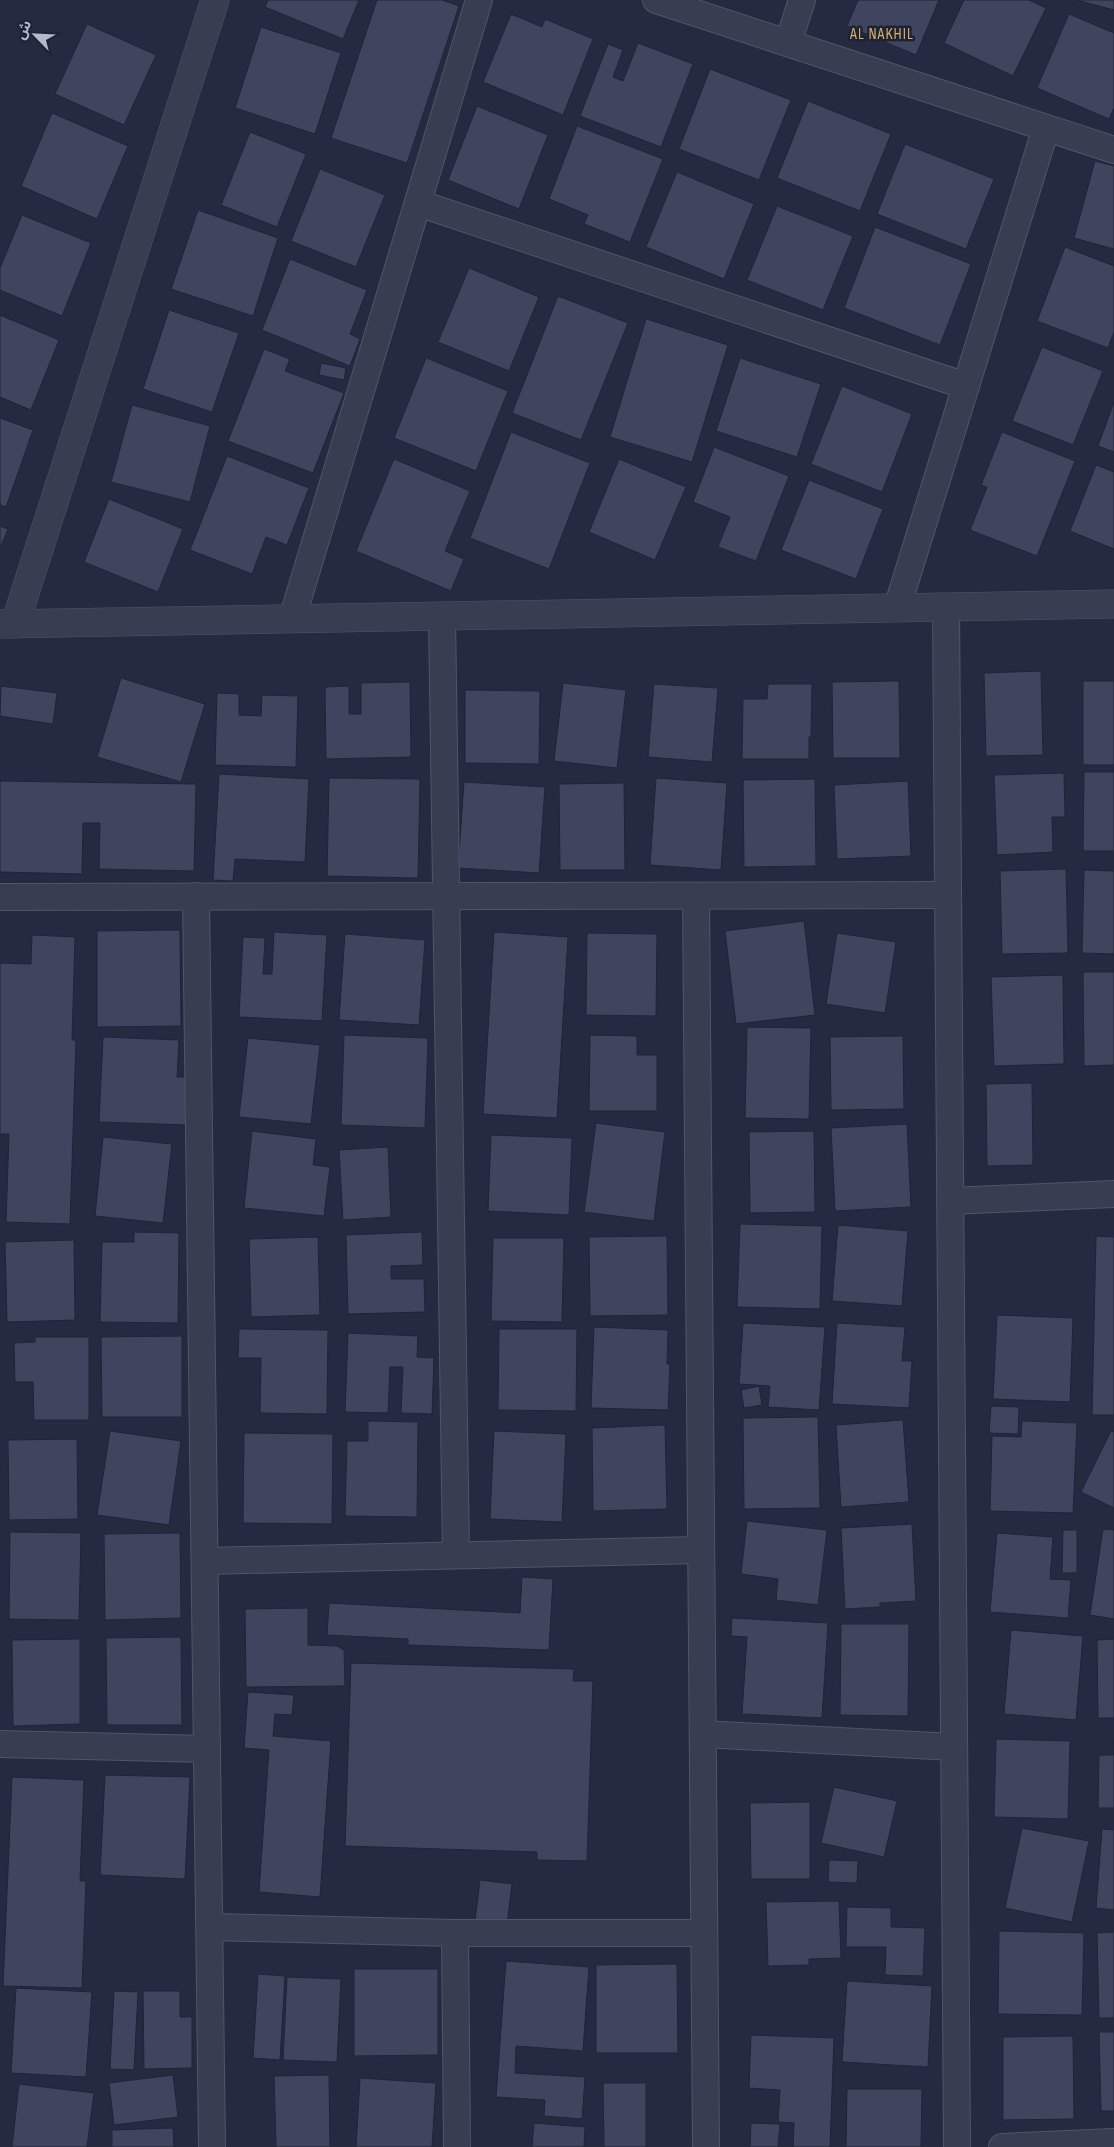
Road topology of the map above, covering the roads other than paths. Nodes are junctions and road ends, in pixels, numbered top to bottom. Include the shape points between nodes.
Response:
1 (215, 0) edge
2 (480, 0) edge
3 (656, 0) edge
4 (802, 0) edge
5 (788, 43) junction
6 (1046, 128) junction
7 (1114, 150) edge
8 (418, 203) junction
9 (966, 386) junction
10 (1114, 604) edge
11 (946, 607) junction
12 (898, 608) junction
13 (442, 616) junction
14 (292, 619) junction
15 (8, 624) edge
16 (948, 895) junction
17 (0, 896) edge
18 (196, 896) junction
19 (447, 896) junction
20 (696, 896) junction
21 (1114, 1194) edge
22 (950, 1201) junction
23 (701, 1550) junction
24 (456, 1555) junction
25 (204, 1561) junction
26 (703, 1734) junction
27 (0, 1744) edge
28 (954, 1747) junction
29 (207, 1748) junction
30 (210, 1927) junction
31 (455, 1933) junction
32 (704, 1933) junction
33 (1114, 2142) edge
34 (212, 2147) edge
35 (457, 2147) edge
36 (706, 2147) edge
37 (957, 2147) edge
38 (1002, 2147) edge

1 - 15 street
2 - 8 street
3 - 5 street
4 - 5 street
5 - 6 street
6 - 7 street
6 - 9 street
8 - 9 street
8 - 14 street
9 - 12 street
10 - 11 street
11 - 12 street
11 - 16 street
12 - 13 street
13 - 14 street
13 - 19 street
14 - 15 street
16 - 20 street
16 - 22 street
17 - 18 street
18 - 19 street
18 - 25 street
19 - 20 street
19 - 24 street
20 - 23 street
21 - 22 street
22 - 28 street
23 - 24 street
23 - 26 street
24 - 25 street
25 - 29 street
26 - 28 street
26 - 32 street
27 - 29 street
28 - 37 street
29 - 30 street
30 - 31 street
30 - 34 street
31 - 32 street
31 - 35 street
32 - 36 street
33 - 38 street

